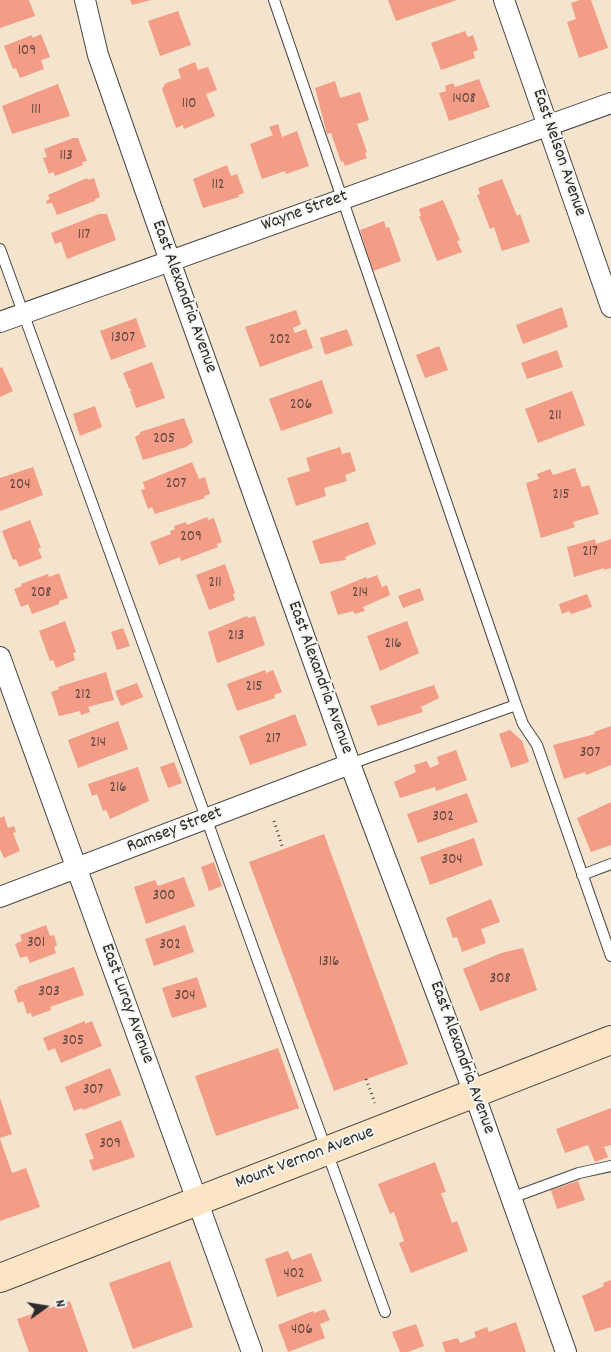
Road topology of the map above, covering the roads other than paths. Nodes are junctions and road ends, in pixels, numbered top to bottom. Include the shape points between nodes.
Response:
1 (85, 0) edge
2 (274, 0) edge
3 (504, 0) edge
4 (611, 103) edge
5 (548, 125) junction
6 (342, 199) junction
7 (0, 249) edge
8 (170, 260) junction
9 (611, 307) edge
10 (23, 314) junction
11 (0, 322) edge
12 (0, 657) edge
13 (516, 705) junction
14 (350, 764) junction
15 (206, 820) junction
16 (611, 864) edge
17 (77, 869) junction
18 (582, 875) junction
19 (0, 897) edge
20 (611, 956) edge
21 (611, 1040) edge
22 (474, 1093) junction
23 (327, 1151) junction
24 (611, 1166) edge
25 (512, 1198) junction
26 (197, 1201) junction
27 (0, 1278) edge
28 (384, 1312) dead end
29 (252, 1352) edge
30 (566, 1352) edge

1 - 8 street, East Alexandria Avenue via 98,55
2 - 6 lane
3 - 5 street, East Nelson Avenue
4 - 5 street, Wayne Street
5 - 6 street, Wayne Street
5 - 9 street, East Nelson Avenue
6 - 8 street, Wayne Street
6 - 13 lane
7 - 10 lane
8 - 10 street, Wayne Street
8 - 14 street, East Alexandria Avenue
10 - 11 street, Wayne Street
10 - 15 lane
12 - 17 street, East Luray Avenue
13 - 14 lane
13 - 18 lane via 523,724 537,745
14 - 15 street, Ramsey Street
14 - 22 street, East Alexandria Avenue
15 - 17 street, Ramsey Street
15 - 23 lane
16 - 18 lane
17 - 19 street, Ramsey Street
17 - 26 street, East Luray Avenue
18 - 20 lane
21 - 22 main road, Mount Vernon Avenue
22 - 23 main road, Mount Vernon Avenue
22 - 25 street, East Alexandria Avenue
23 - 26 main road, Mount Vernon Avenue
23 - 28 lane
24 - 25 lane via 579,1173
25 - 30 street, East Alexandria Avenue
26 - 27 main road, Mount Vernon Avenue
26 - 29 street, East Luray Avenue

